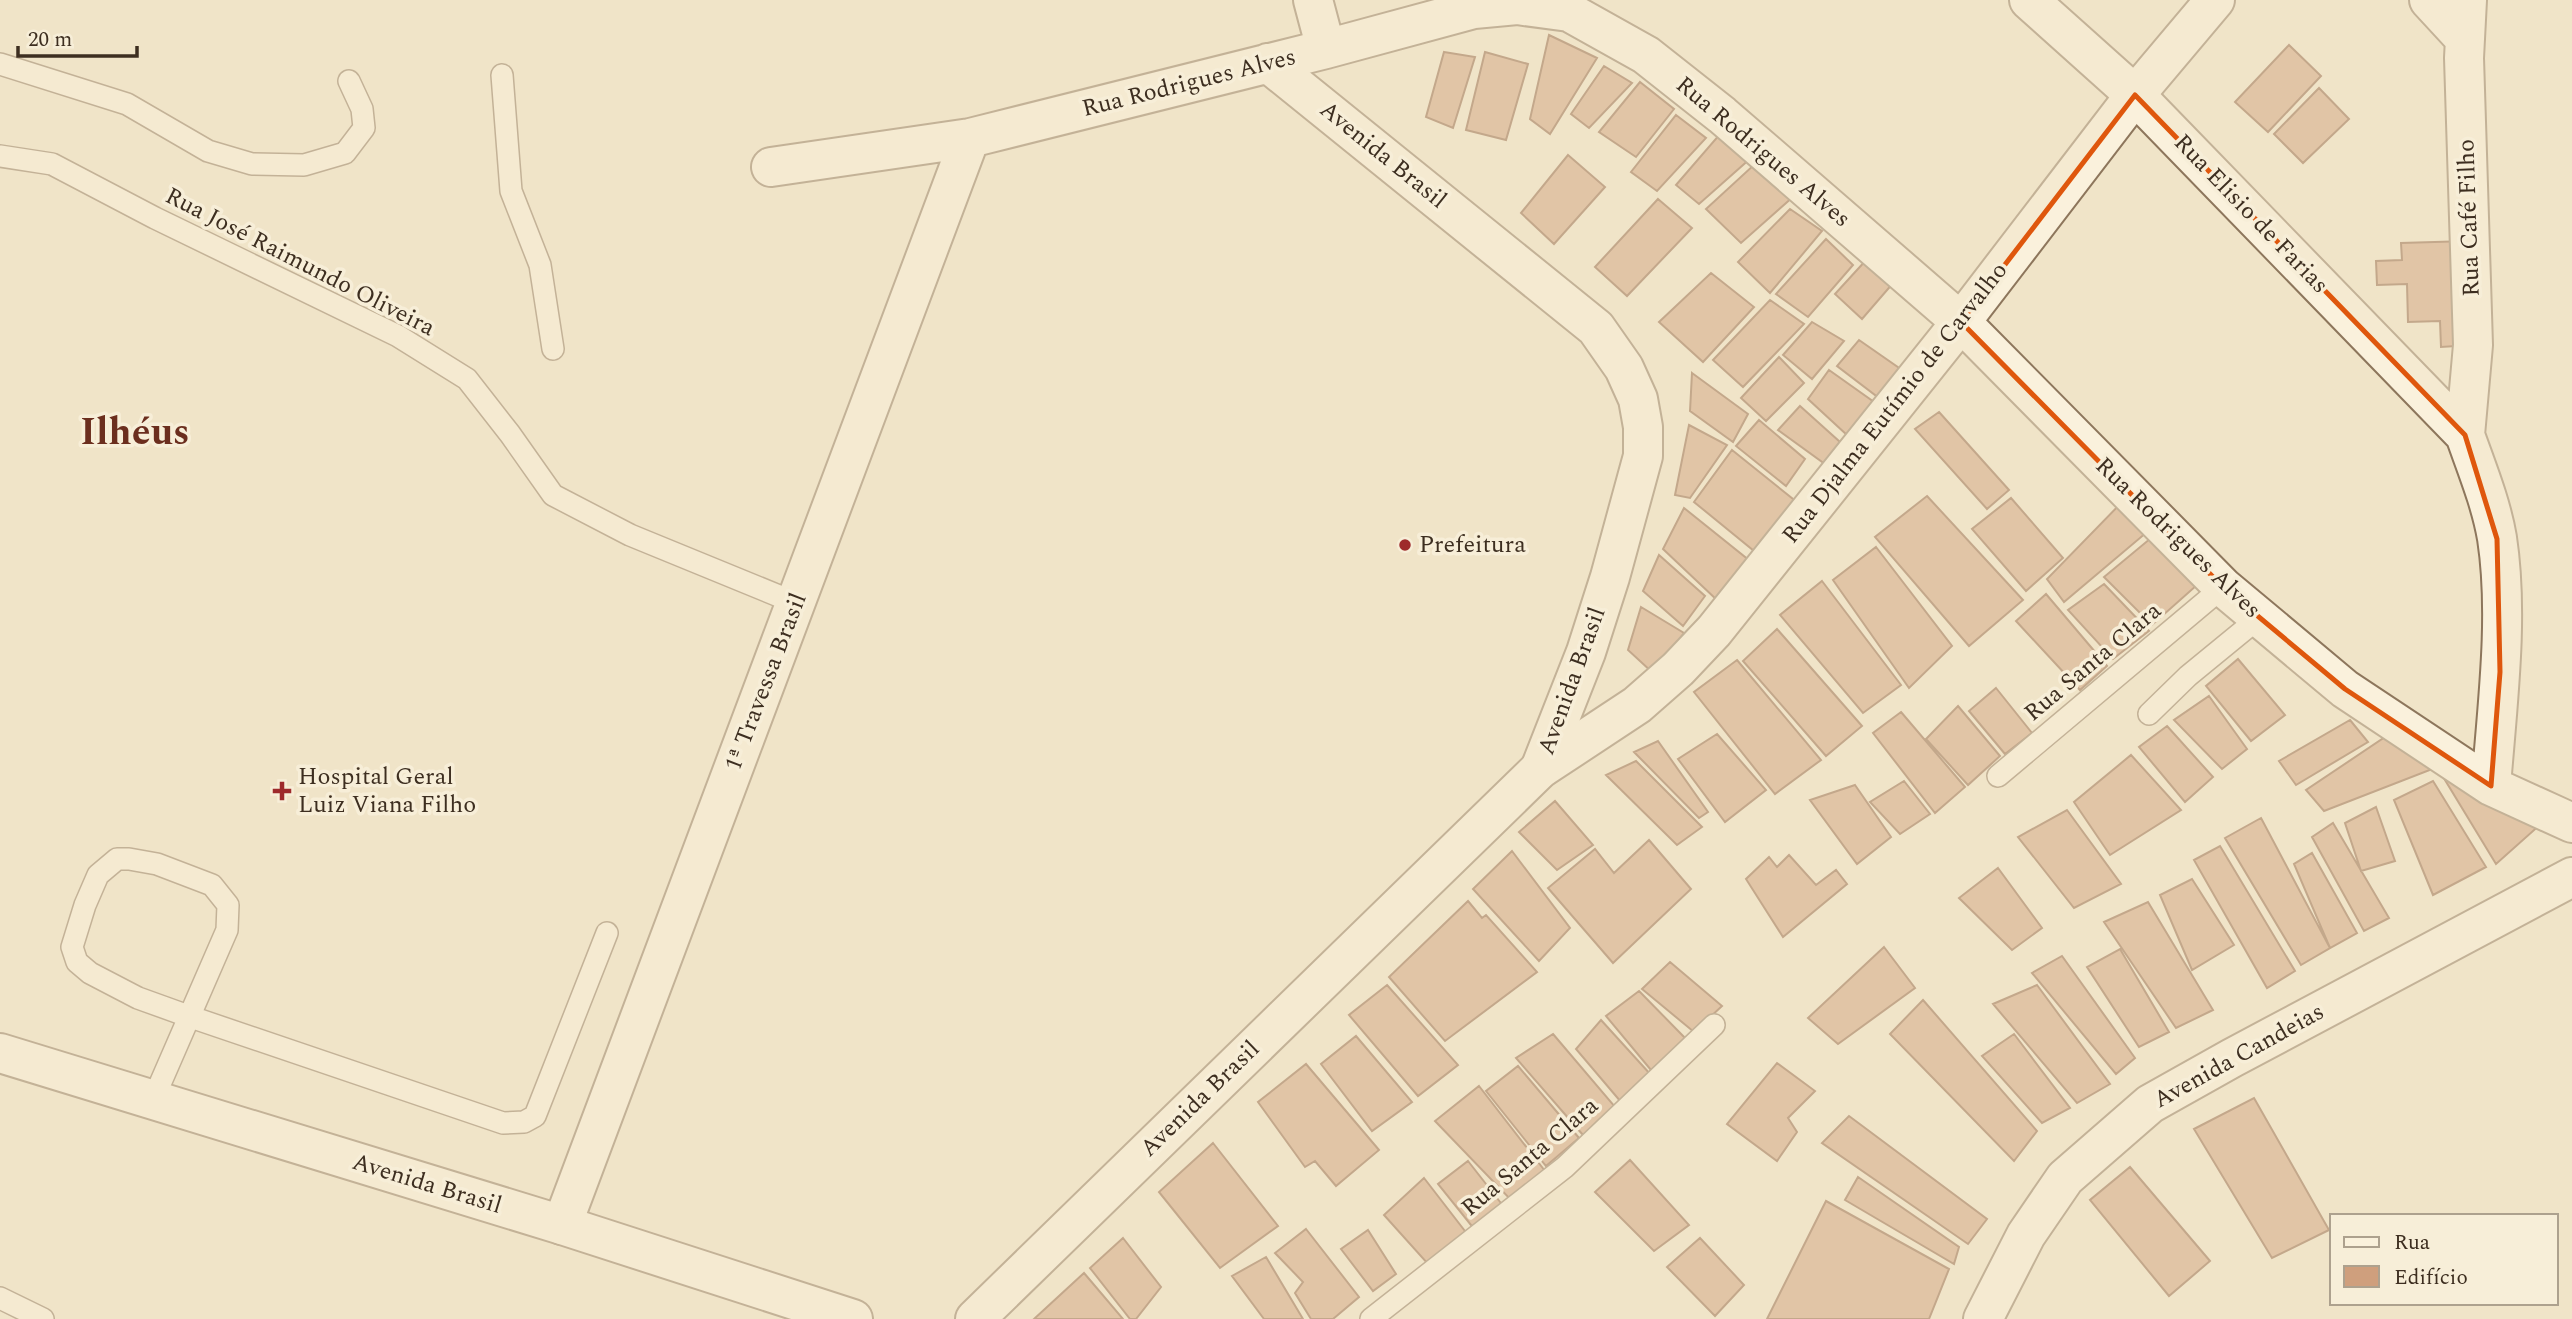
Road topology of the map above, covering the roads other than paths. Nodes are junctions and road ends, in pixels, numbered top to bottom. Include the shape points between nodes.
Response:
1 (1313, 0) edge
2 (2029, 0) edge
3 (2215, 0) edge
4 (2429, 0) edge
5 (2467, 0) edge
6 (2465, 39) junction
7 (1326, 49) junction
8 (1268, 63) junction
9 (0, 64) edge
10 (502, 75) dead end
11 (349, 81) dead end
12 (2135, 95) junction
13 (970, 138) junction
14 (0, 156) edge
15 (771, 167) dead end
16 (1961, 323) junction
17 (553, 349) dead end
18 (2465, 435) junction
19 (2223, 587) junction
20 (796, 603) junction
21 (2260, 617) junction
22 (2149, 715) dead end
23 (1540, 769) junction
24 (1998, 776) dead end
25 (2491, 786) junction
26 (2572, 823) edge
27 (2572, 877) edge
28 (607, 933) dead end
29 (188, 1016) junction
30 (1714, 1025) dead end
31 (0, 1053) edge
32 (153, 1100) junction
33 (562, 1225) junction
34 (0, 1298) edge
35 (43, 1319) edge
36 (853, 1319) edge
37 (975, 1319) edge
38 (1371, 1319) edge
39 (1983, 1319) edge

1 - 7 street
2 - 12 street, Rua Elisio de Farias
3 - 12 street, Rua Djalma Eutímio de Carvalho
4 - 6 street
5 - 6 street, Rua Café Filho
6 - 18 street, Rua Café Filho via 2473,345
7 - 8 street, Rua Rodrigues Alves
7 - 16 street, Rua Rodrigues Alves via 1474,9 1517,5 1569,12 1646,55 1722,115
8 - 13 street, Rua Rodrigues Alves
8 - 23 street, Avenida Brasil via 1596,328 1638,398 1643,456 1586,652
9 - 11 lane via 127,104 208,151 252,164 304,165 345,153 364,128 362,109
10 - 17 lane via 511,191 540,265
12 - 16 street, Rua Djalma Eutímio de Carvalho
12 - 18 street, Rua Elisio de Farias
13 - 15 street, Rua Rodrigues Alves
13 - 20 street, 1ª Travessa Brasil
14 - 20 lane, Rua José Raimundo Oliveira via 52,164 398,336 467,380 553,495 630,535
16 - 19 street, Rua Rodrigues Alves
16 - 23 street, Rua Djalma Eutímio de Carvalho via 1714,631 1637,705
18 - 25 street via 2486,494 2498,551 2500,673
19 - 21 street, Rua Rodrigues Alves
19 - 24 lane, Rua Santa Clara
20 - 33 street, 1ª Travessa Brasil
21 - 22 lane
21 - 25 street, Rua Rodrigues Alves via 2345,689
23 - 37 street, Avenida Brasil
25 - 26 street, Rua Rodrigues Alves
27 - 39 street, Avenida Candeias via 2150,1104 2065,1178 2026,1235
28 - 29 lane via 544,1097 535,1116 524,1122 503,1124
29 - 29 lane via 227,930 228,905 212,885 157,864 117,859 98,875 85,905 72,947 77,962 138,998
29 - 32 lane
30 - 38 lane, Rua Santa Clara via 1565,1167
31 - 32 street, Avenida Brasil
32 - 33 street, Avenida Brasil
33 - 36 street, Avenida Brasil
34 - 35 lane

